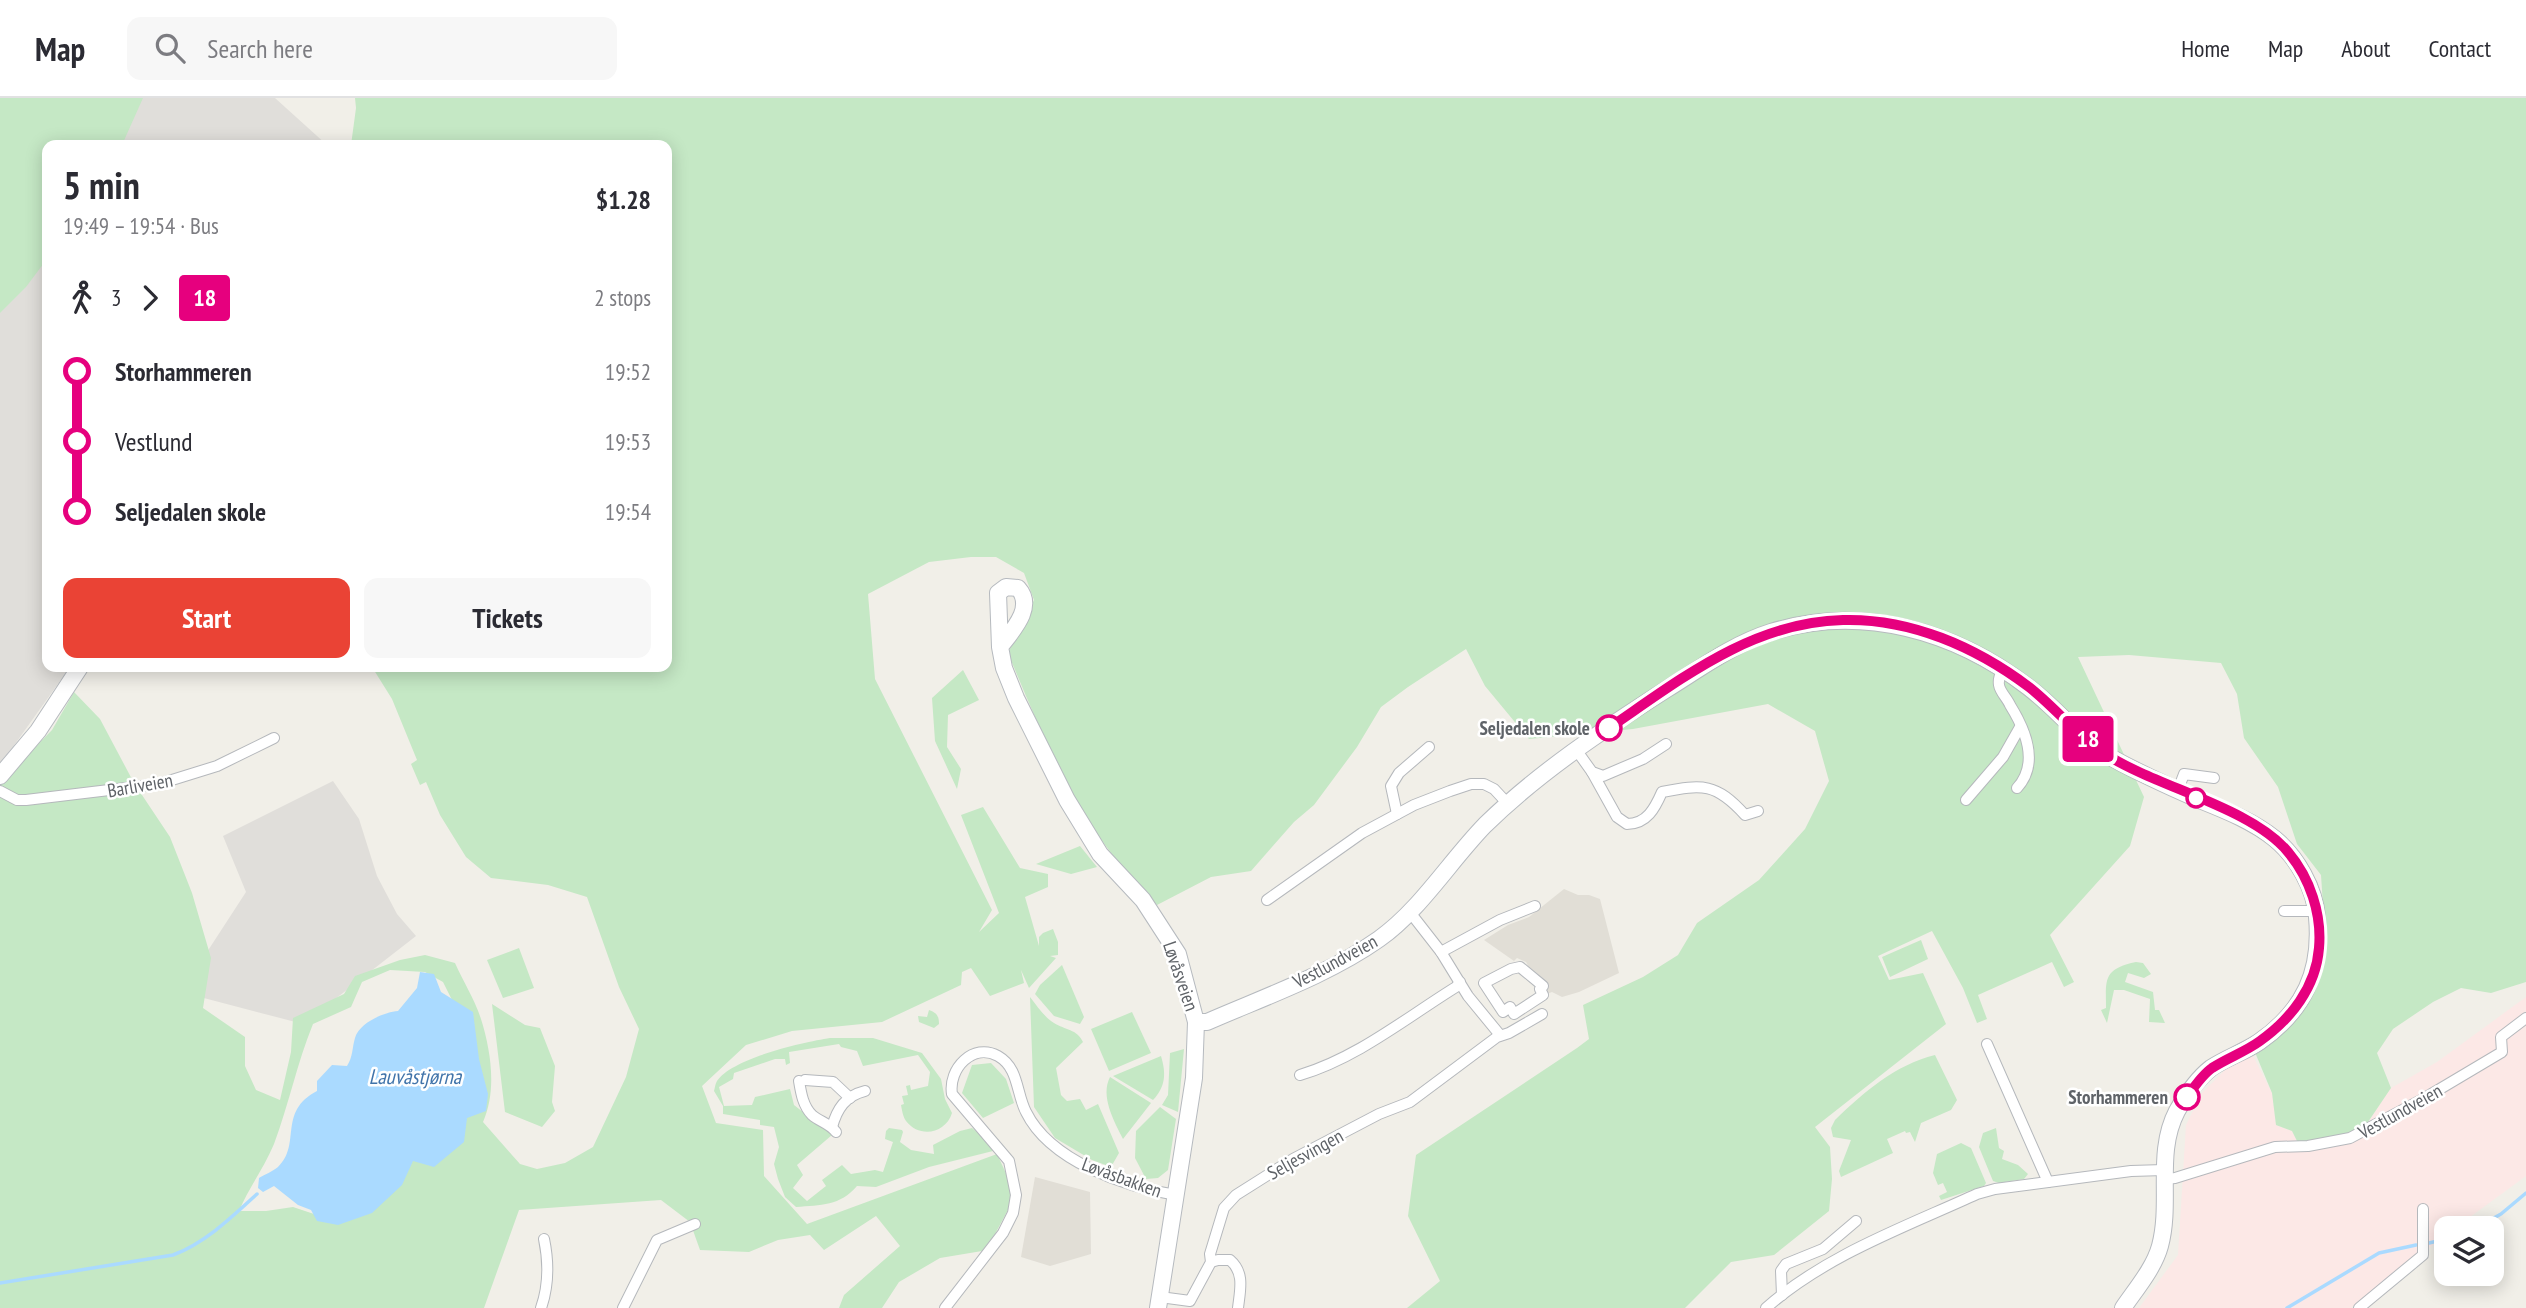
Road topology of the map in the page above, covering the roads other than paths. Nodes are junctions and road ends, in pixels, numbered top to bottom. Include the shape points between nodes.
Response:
1 (1000, 647) dead end
2 (2003, 669) junction
3 (77, 672) edge
4 (2020, 727) junction
5 (274, 738) dead end
6 (1666, 744) dead end
7 (1429, 747) dead end
8 (1577, 751) junction
9 (1592, 772) junction
10 (0, 776) edge
11 (2214, 778) dead end
12 (2017, 788) dead end
13 (2178, 790) junction
14 (0, 791) edge
15 (1966, 800) dead end
16 (1508, 804) junction
17 (1758, 811) dead end
18 (1397, 814) junction
19 (1268, 900) dead end
20 (1535, 906) dead end
21 (1409, 911) junction
22 (2284, 911) dead end
23 (2317, 911) junction
24 (1441, 952) junction
25 (1460, 982) junction
26 (1484, 983) joint
27 (1542, 1014) dead end
28 (2526, 1018) edge
29 (1196, 1022) junction
30 (1500, 1035) junction
31 (1987, 1044) dead end
32 (1300, 1075) dead end
33 (865, 1091) dead end
34 (850, 1098) junction
35 (2164, 1174) junction
36 (2048, 1182) junction
37 (1176, 1195) junction
38 (2423, 1209) dead end
39 (1856, 1221) dead end
40 (695, 1224) dead end
41 (544, 1239) dead end
42 (1211, 1262) junction
43 (1782, 1295) junction
44 (1159, 1302) edge
45 (1190, 1304) edge
46 (541, 1308) edge
47 (623, 1308) edge
48 (945, 1308) edge
49 (1238, 1308) edge
50 (1766, 1308) edge
51 (2123, 1308) edge
52 (2359, 1308) edge

1 - 29 main road, Løvåsveien via 1016,698 1066,800 1100,854 1143,900 1178,954
2 - 4 street via 2000,689
2 - 8 main road, Vestlundveien via 1955,642 1899,625 1842,620 1795,626 1718,656
2 - 13 main road, Vestlundveien via 2106,755
3 - 10 main road
4 - 12 street via 2030,758
4 - 15 street via 2003,757
5 - 14 street, Barliveien via 217,766 159,784 26,800
6 - 9 street via 1615,772 1603,776
7 - 18 street via 1391,786
8 - 9 street
8 - 16 main road, Vestlundveien
9 - 17 street via 1617,817 1627,824 1647,817 1662,792 1689,787 1709,788 1729,798 1745,815
11 - 13 street via 2184,774
13 - 23 main road, Vestlundveien via 2273,837 2302,872
16 - 18 street via 1494,789 1471,784
16 - 21 main road, Vestlundveien
18 - 19 street via 1342,846
20 - 24 street
21 - 24 street
21 - 29 main road, Vestlundveien via 1382,937 1347,958 1207,1022
22 - 23 street
23 - 35 main road, Vestlundveien via 2319,948 2312,980 2297,1007 2259,1042 2211,1069 2195,1086 2177,1112 2166,1140
24 - 25 street
25 - 30 street
25 - 32 street via 1362,1047
26 - 26 street via 1520,967 1543,986 1543,995 1514,1014 1510,1007 1503,1012
27 - 30 street, Seljesvingen
28 - 35 street, Vestlundveien via 2501,1037 2502,1052 2350,1139 2275,1147 2175,1178
29 - 37 main road, Løvåsveien via 1194,1078
30 - 42 street, Seljesvingen via 1410,1102 1293,1159 1236,1195 1224,1208
31 - 36 street
33 - 34 street
34 - 34 street via 833,1082 802,1081 803,1099 811,1114 834,1130 839,1108
35 - 36 street via 2131,1171
35 - 51 main road, Vestlundveien via 2159,1248
36 - 43 street via 1977,1194 1830,1263
37 - 44 main road, Løvåsveien
37 - 48 street, Løvåsbakken via 1098,1172 1065,1156 1034,1127 1005,1062 992,1053 973,1054 959,1066 952,1094 1009,1161 1016,1195 1003,1233
38 - 52 street via 2423,1255
39 - 43 street via 1823,1249 1786,1264
40 - 47 street via 657,1240
41 - 46 street via 548,1281
42 - 45 street, Seljesvingen
42 - 49 street via 1230,1260 1237,1267 1241,1283
43 - 50 street
44 - 45 street, Seljesvingen

